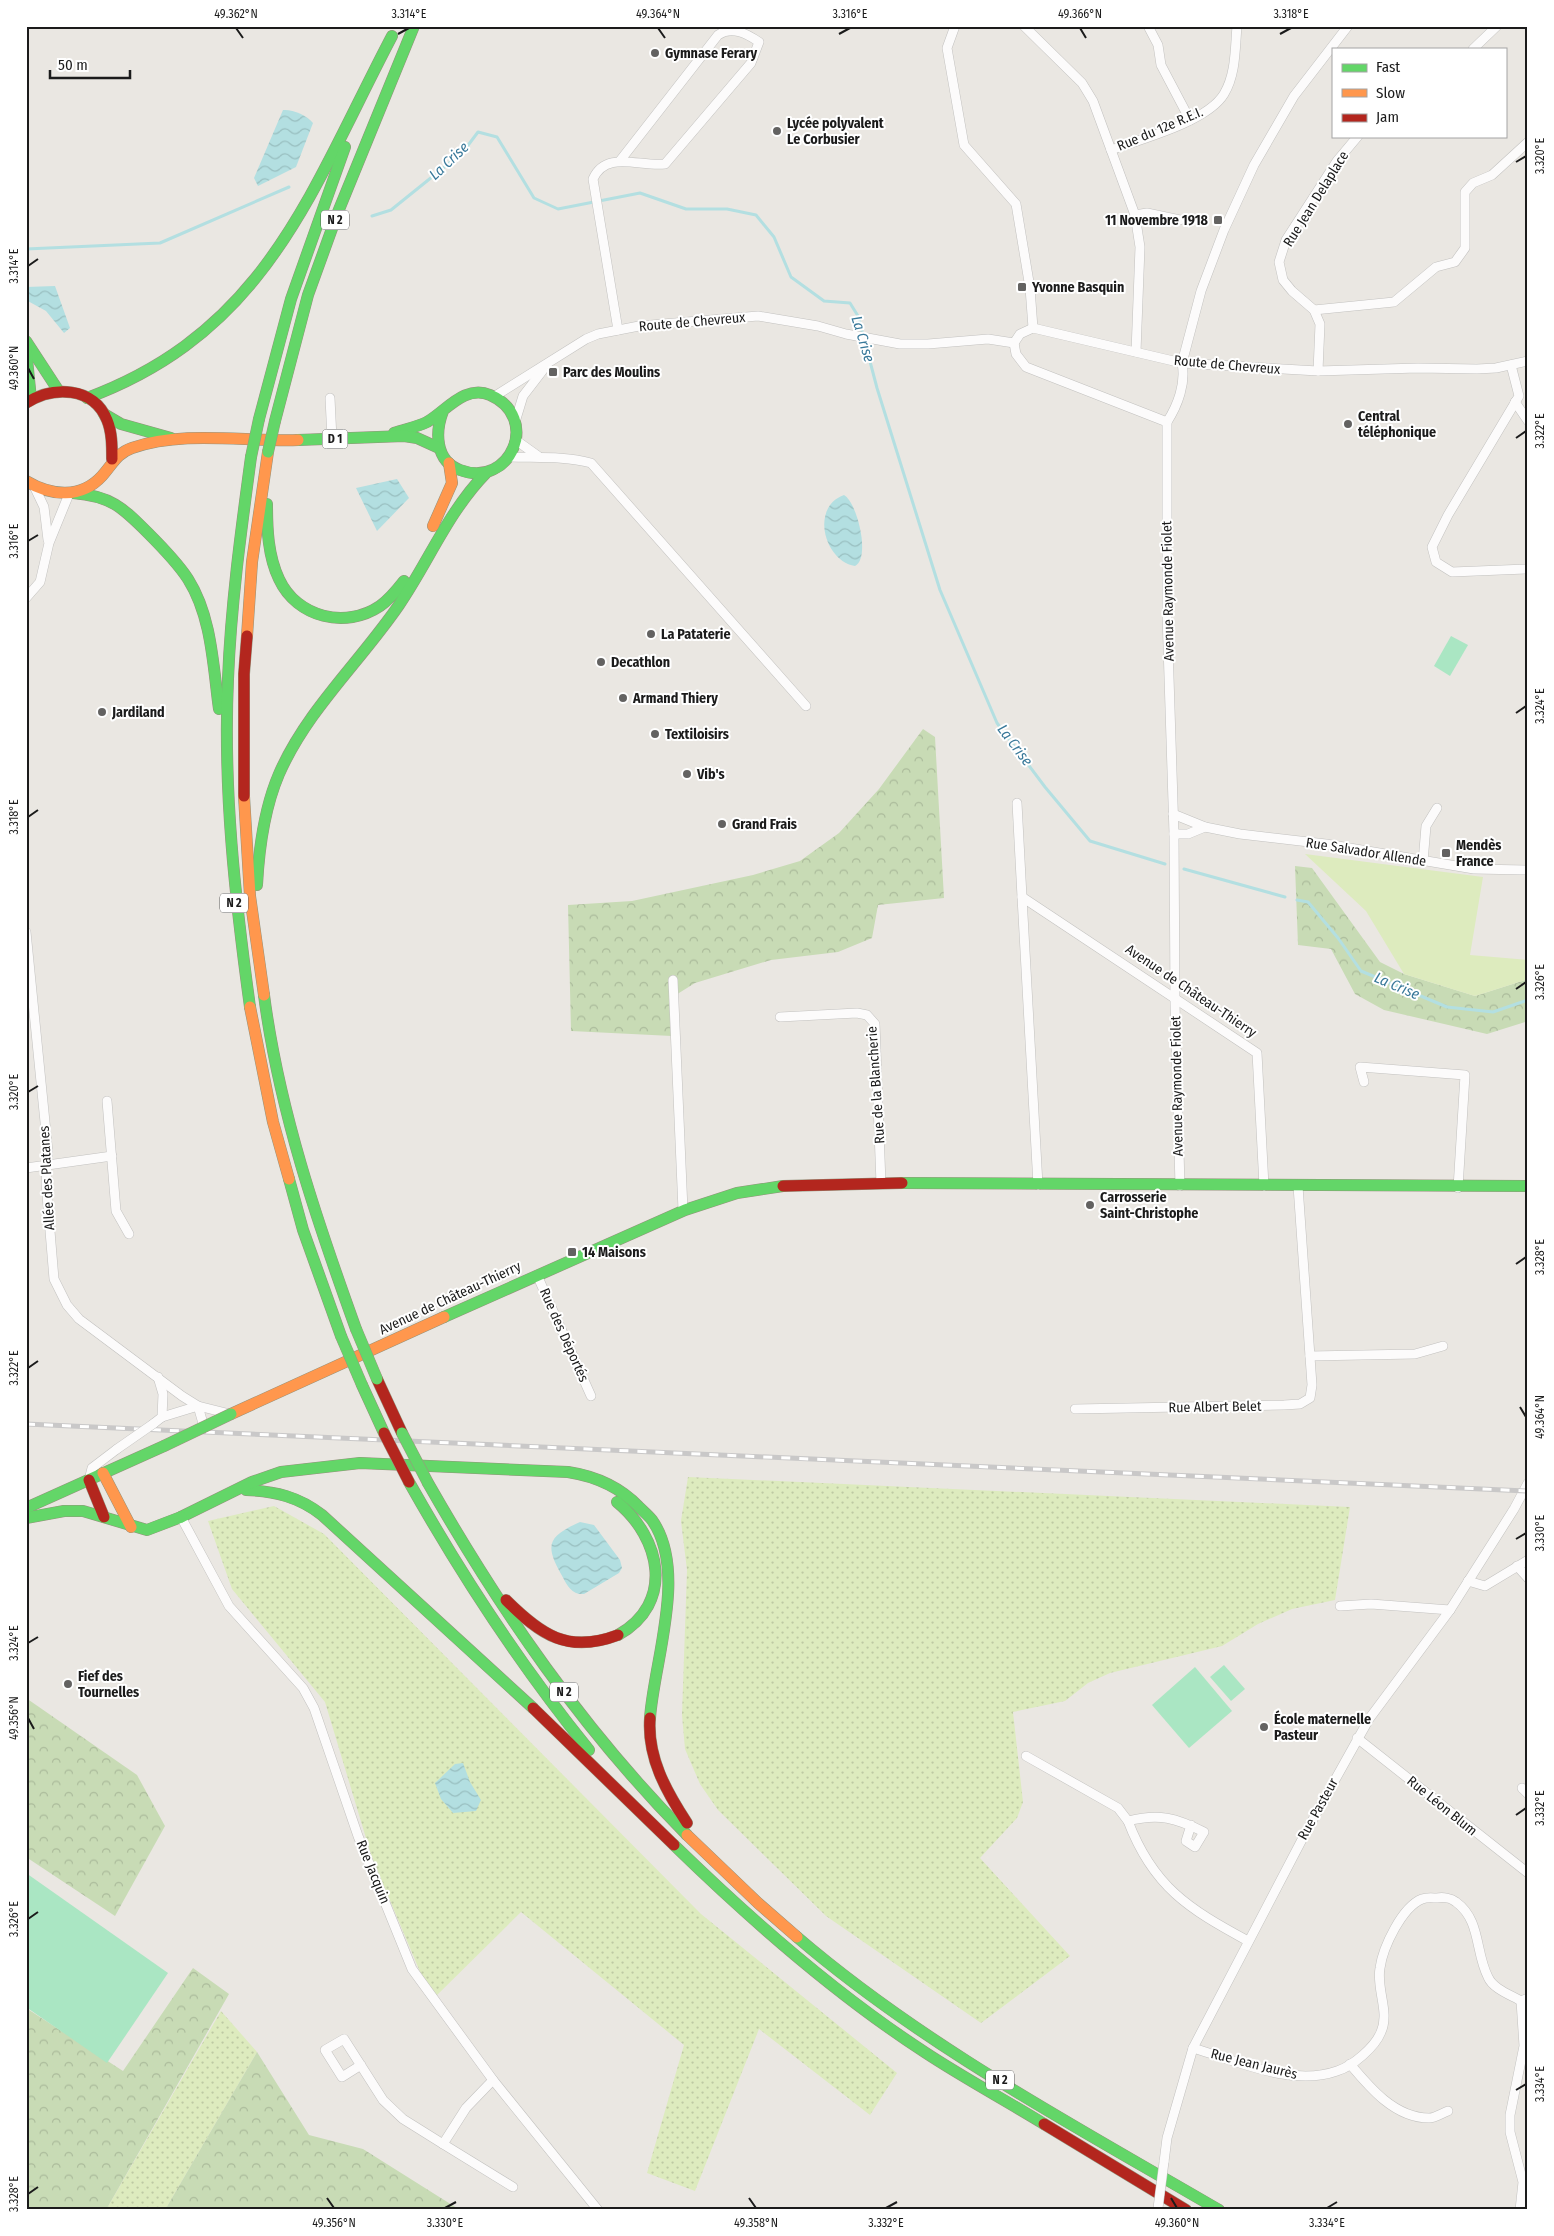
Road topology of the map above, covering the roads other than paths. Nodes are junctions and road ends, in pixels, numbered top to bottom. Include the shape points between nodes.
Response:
1 (414, 26) edge
2 (955, 26) edge
3 (1024, 26) edge
4 (1148, 26) edge
5 (1237, 26) edge
6 (1348, 26) edge
7 (1353, 26) edge
8 (1497, 26) edge
9 (394, 31) edge
10 (1340, 39) junction
11 (1333, 48) edge
12 (1474, 48) edge
13 (1332, 49) edge
14 (1190, 120) junction
15 (1356, 138) edge
16 (1528, 142) edge
17 (1111, 150) junction
18 (619, 162) junction
19 (1135, 215) junction
20 (1180, 220) dead end
21 (1314, 310) junction
22 (1033, 328) junction
23 (618, 330) junction
24 (26, 341) edge
25 (1014, 343) junction
26 (26, 349) edge
27 (1136, 352) junction
28 (1528, 361) edge
29 (1182, 363) junction
30 (1512, 365) junction
31 (546, 366) junction
32 (1318, 371) junction
33 (58, 390) junction
34 (495, 396) junction
35 (87, 398) junction
36 (330, 398) dead end
37 (29, 401) edge
38 (1515, 402) junction
39 (442, 411) junction
40 (104, 414) junction
41 (516, 419) junction
42 (1528, 421) edge
43 (1167, 422) junction
44 (382, 437) junction
45 (332, 439) junction
46 (177, 440) junction
47 (517, 441) junction
48 (439, 448) junction
49 (268, 452) junction
50 (538, 456) junction
51 (510, 457) junction
52 (112, 460) junction
53 (450, 462) junction
54 (486, 473) junction
55 (31, 484) edge
56 (71, 493) junction
57 (48, 543) junction
58 (1528, 569) edge
59 (26, 598) edge
60 (806, 706) dead end
61 (226, 756) junction
62 (1017, 803) dead end
63 (1437, 808) dead end
64 (1173, 814) junction
65 (1205, 827) junction
66 (1174, 834) junction
67 (1423, 862) junction
68 (1528, 870) edge
69 (1022, 897) junction
70 (26, 932) edge
71 (254, 935) junction
72 (673, 980) dead end
73 (1175, 999) junction
74 (780, 1017) dead end
75 (1364, 1082) dead end
76 (107, 1101) dead end
77 (112, 1156) junction
78 (46, 1166) junction
79 (26, 1168) edge
80 (881, 1184) junction
81 (1038, 1185) junction
82 (1180, 1186) junction
83 (1264, 1186) junction
84 (1298, 1186) junction
85 (1528, 1186) edge
86 (1458, 1188) junction
87 (683, 1210) junction
88 (129, 1234) dead end
89 (537, 1275) junction
90 (1443, 1346) dead end
91 (1310, 1356) junction
92 (158, 1377) junction
93 (591, 1396) dead end
94 (198, 1406) junction
95 (1075, 1409) dead end
96 (230, 1414) junction
97 (162, 1417) junction
98 (204, 1427) junction
99 (103, 1473) junction
100 (89, 1480) junction
101 (1528, 1483) edge
102 (246, 1490) junction
103 (226, 1495) junction
104 (26, 1508) edge
105 (181, 1517) junction
106 (26, 1518) edge
107 (104, 1518) junction
108 (131, 1527) junction
109 (1528, 1560) edge
110 (473, 1562) junction
111 (1517, 1566) junction
112 (1528, 1578) edge
113 (1468, 1580) junction
114 (1340, 1606) dead end
115 (1450, 1610) junction
116 (1357, 1738) junction
117 (1026, 1756) dead end
118 (1128, 1821) junction
119 (655, 1825) junction
120 (1191, 1825) dead end
121 (1528, 1873) edge
122 (731, 1877) junction
123 (1248, 1941) junction
124 (1524, 2000) edge
125 (1194, 2048) junction
126 (1350, 2064) junction
127 (361, 2065) dead end
128 (493, 2080) junction
129 (1448, 2111) dead end
130 (444, 2144) junction
131 (513, 2187) dead end
132 (1158, 2209) edge
133 (598, 2210) edge
134 (1186, 2210) edge
135 (1219, 2210) edge
136 (1520, 2210) edge

1 - 49 main road, N 2, bridge via 338,212 308,295
2 - 22 street via 948,48 964,146 1016,204
3 - 17 street via 1082,83 1093,101
4 - 14 street via 1158,45 1161,64
5 - 14 street, Rue du 12e R.E.I. via 1232,76 1223,95
6 - 10 street, Avenue Raymonde Fiolet
7 - 10 street, Avenue Raymonde Fiolet
8 - 12 street
9 - 35 main road via 303,209 252,284 220,318 170,357 123,384
9 - 61 main road, N 2, bridge via 323,204 280,334 259,419 239,532 231,620
10 - 11 street, Avenue Raymonde Fiolet
13 - 29 street, Avenue Raymonde Fiolet via 1294,96 1254,165 1201,291
14 - 17 street, Rue du 12e R.E.I.
15 - 21 street, Rue Jean Delaplace via 1286,240 1279,262 1283,280
16 - 21 street via 1492,175 1473,183 1464,192 1465,248 1455,262 1436,267 1394,302
17 - 19 street
18 - 18 street via 650,166 665,164 671,159 751,64 759,42 736,31 724,31 718,35
18 - 23 street via 603,164 593,179
19 - 20 street via 1147,213
19 - 27 street via 1140,247
21 - 32 street via 1320,324
22 - 25 street via 1020,334
22 - 27 street, Route de Chevreux
23 - 25 street, Route de Chevreux via 758,316 876,340 928,344 988,339
23 - 31 street, Route de Chevreux via 570,347
24 - 33 main road
25 - 43 street via 1016,354 1026,367
26 - 37 main road
27 - 29 street, Route de Chevreux
28 - 30 street, Route de Chevreux
29 - 32 street, Route de Chevreux
29 - 43 street, Avenue Raymonde Fiolet via 1184,373 1180,396
30 - 32 street, Route de Chevreux via 1477,369
30 - 38 street via 1519,396
31 - 34 street, Route de Chevreux
31 - 41 street, Route de Chevreux via 523,396
33 - 35 main road
33 - 37 main road
34 - 39 main road via 484,392 460,396
34 - 41 main road via 504,402
35 - 40 main road
36 - 45 street
38 - 42 street
38 - 58 street via 1432,547 1436,562 1452,572
39 - 44 main road, D 1 via 425,423
39 - 48 main road via 438,423
40 - 46 main road, D 1 via 121,424
40 - 52 main road via 110,428
41 - 47 main road
43 - 64 street, Avenue Raymonde Fiolet
44 - 45 main road, D 1
44 - 48 main road, D 1 via 405,436
45 - 46 main road, D 1
46 - 52 main road, D 1 via 132,448
47 - 50 street
47 - 51 main road
48 - 53 main road
49 - 53 main road via 268,530 272,559 280,582 302,606 320,615 341,619 378,608 402,584 442,510 452,484
49 - 71 main road, N 2 via 254,548 243,714 246,842
50 - 51 street
50 - 60 street via 576,459 591,463 602,472
51 - 54 main road via 503,465
52 - 56 main road via 88,488
53 - 54 main road via 460,470
54 - 71 main road via 450,516 399,607 318,709 286,758 274,786 262,832
55 - 56 main road via 52,494
55 - 57 street via 44,507
56 - 57 street
56 - 61 main road via 97,494 117,502 165,551 188,580 200,604 207,629
57 - 59 street via 40,582
61 - 119 main road, N 2, bridge via 233,895 256,1051 297,1213 341,1336 384,1433 465,1580 512,1650 588,1748
62 - 69 street
63 - 67 street via 1426,826
64 - 65 street, Rue Salvador Allende
64 - 66 street, Avenue Raymonde Fiolet
65 - 66 street, Rue Salvador Allende via 1188,834
65 - 67 street, Rue Salvador Allende
66 - 73 street, Avenue Raymonde Fiolet
67 - 68 street, Rue Salvador Allende via 1474,869
69 - 73 street, Avenue de Château-Thierry
69 - 81 street
70 - 78 street, Allée des Platanes via 48,1152
71 - 110 main road, N 2, bridge via 270,1038 290,1126 328,1255 356,1329 402,1433
72 - 87 street
73 - 82 street, Avenue Raymonde Fiolet
73 - 83 street, Avenue de Château-Thierry via 1257,1053
74 - 80 street, Rue de la Blancherie via 857,1013 867,1015 874,1024
75 - 86 street via 1360,1066 1465,1075
76 - 77 street
77 - 78 street
77 - 88 street via 116,1211
78 - 79 street
78 - 92 street, Allée des Platanes via 54,1279 67,1305 78,1319
80 - 81 main road, Avenue de Château-Thierry
80 - 87 main road, Avenue de Château-Thierry via 776,1187 749,1191
81 - 82 main road, Avenue de Château-Thierry
82 - 83 main road, Avenue de Château-Thierry
83 - 84 main road, Avenue de Château-Thierry
84 - 86 main road, Avenue de Château-Thierry
84 - 91 street, Rue Albert Belet
85 - 86 main road, Avenue de Château-Thierry
87 - 89 main road, Avenue de Château-Thierry
89 - 93 street, Rue des Déportés
89 - 96 main road, Avenue de Château-Thierry
90 - 91 street via 1414,1354
91 - 95 street, Rue Albert Belet via 1312,1393 1300,1404
92 - 94 street, Allée des Platanes
92 - 97 street via 163,1394
94 - 96 street
94 - 97 street
94 - 98 street
96 - 98 main road, Avenue de Château-Thierry, bridge
97 - 100 street, bridge via 92,1468
98 - 99 main road, Avenue de Château-Thierry, bridge
99 - 100 main road, Avenue de Château-Thierry
99 - 108 main road
100 - 104 main road, Avenue de Château-Thierry
100 - 107 main road
101 - 113 street, Rue Pasteur
102 - 103 main road
102 - 110 main road via 306,1473 344,1470 457,1472 567,1480 599,1491 622,1506 640,1525 652,1546 653,1592 648,1608 627,1629 598,1642 570,1643 549,1636 532,1625
102 - 119 main road via 288,1495 312,1507 515,1691
103 - 105 main road
103 - 122 main road via 281,1472 360,1462 578,1474 602,1481 634,1501 661,1535 668,1567 650,1709 652,1753 660,1778 675,1805
105 - 108 main road via 152,1529
105 - 128 street, Rue Jacquin via 229,1606 307,1694 358,1836 412,1969
106 - 107 main road via 70,1511 90,1512
107 - 108 main road
109 - 111 street
110 - 122 main road, N 2 via 508,1616 588,1722 664,1810
111 - 112 street
111 - 113 street via 1485,1586
113 - 115 street, Rue Pasteur
114 - 115 street via 1371,1604
115 - 116 street, Rue Pasteur
116 - 121 street, Rue Léon Blum
116 - 123 street, Rue Pasteur
117 - 118 street via 1118,1808
118 - 120 street via 1146,1816 1162,1817 1177,1818
118 - 123 street via 1138,1848 1153,1872 1188,1905
119 - 134 main road, N 2 via 746,1913 858,2005 981,2087
122 - 135 main road, N 2 via 824,1958 924,2032
123 - 125 street, Rue Pasteur
124 - 126 street, Rue Jean Jaurès via 1496,1986 1488,1978 1473,1924 1466,1912 1455,1901 1423,1898 1399,1920 1380,1967 1379,1987 1384,2018 1381,2032 1370,2048
124 - 136 street via 1524,2046 1510,2115 1510,2132 1523,2182
125 - 126 street, Rue Jean Jaurès via 1292,2077 1317,2077
125 - 132 street, Rue Pasteur, bridge via 1167,2138
126 - 129 street via 1374,2092 1407,2114 1430,2118
127 - 130 street via 382,2100 403,2119
128 - 130 street via 466,2108
128 - 133 street, Rue Jacquin
130 - 131 street

